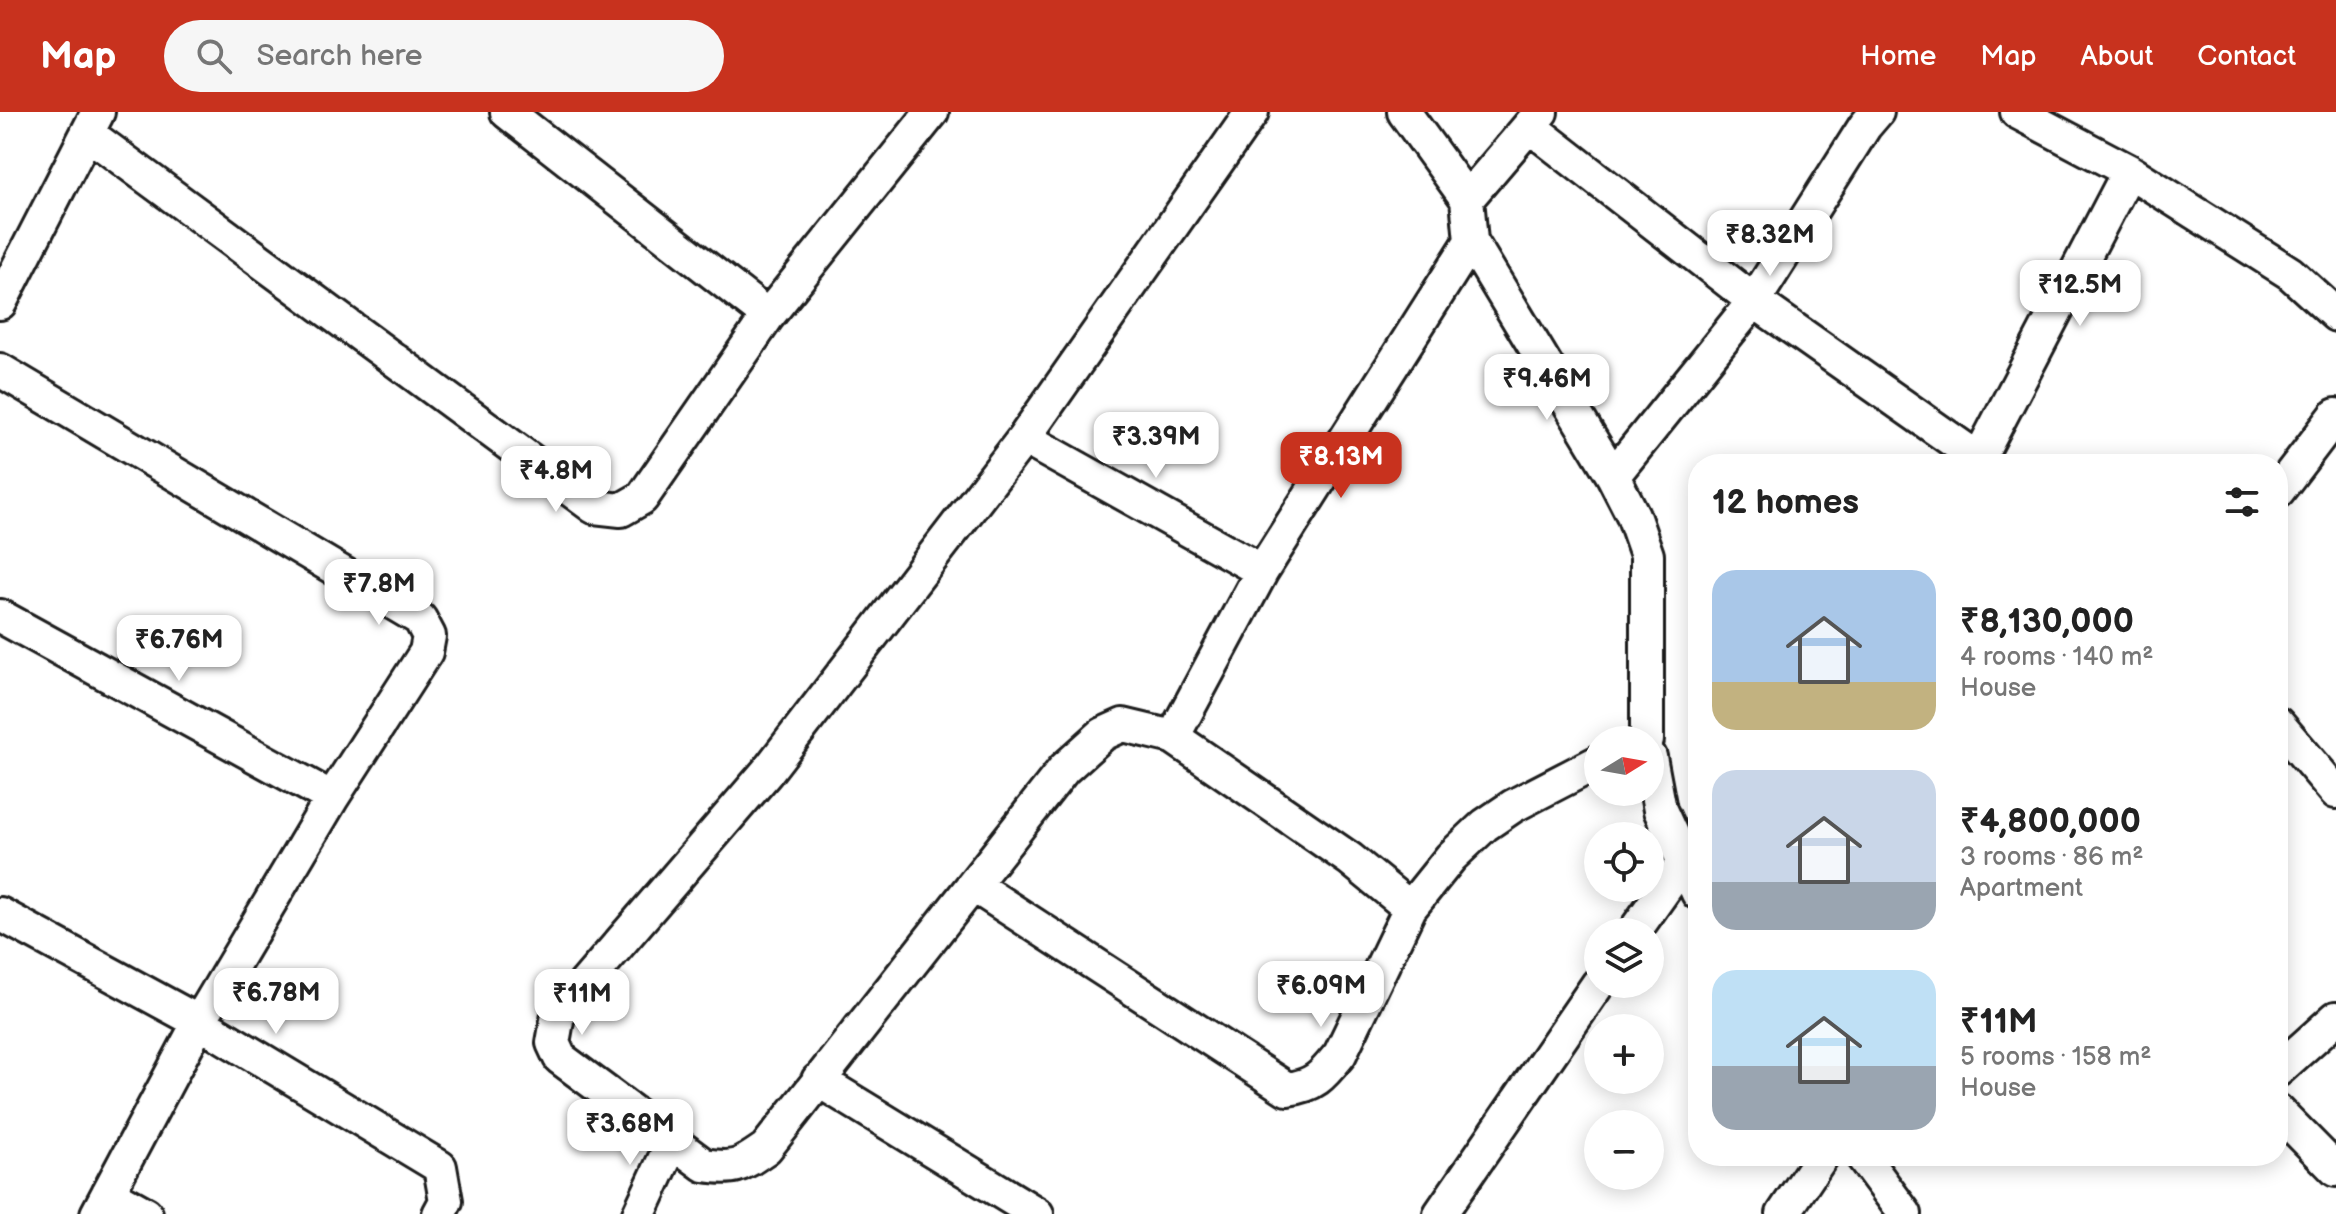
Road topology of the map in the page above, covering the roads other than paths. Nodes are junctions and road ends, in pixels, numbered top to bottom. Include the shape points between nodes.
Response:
1 (932, 112) edge
2 (1252, 112) edge
3 (1404, 112) edge
4 (1877, 112) edge
5 (2017, 112) edge
6 (526, 117) edge
7 (1535, 119) edge
8 (93, 123) edge
9 (2129, 171) junction
10 (1467, 199) junction
11 (1471, 241) junction
12 (1754, 301) junction
13 (0, 303) edge
14 (2336, 315) edge
15 (768, 316) junction
16 (0, 370) edge
17 (2336, 415) edge
18 (1024, 438) junction
19 (1970, 454) edge
20 (1985, 454) edge
21 (1613, 476) junction
22 (2288, 478) edge
23 (1262, 571) junction
24 (0, 616) edge
25 (1647, 726) edge
26 (2288, 736) edge
27 (1173, 737) junction
28 (1584, 769) edge
29 (2336, 792) edge
30 (332, 798) junction
31 (1659, 806) edge
32 (1688, 850) edge
33 (1688, 856) edge
34 (973, 885) junction
35 (1410, 908) junction
36 (0, 914) edge
37 (1644, 918) edge
38 (1588, 998) edge
39 (2336, 1018) edge
40 (199, 1022) junction
41 (2288, 1061) edge
42 (818, 1080) junction
43 (2288, 1121) edge
44 (672, 1143) junction
45 (1815, 1166) edge
46 (1869, 1166) edge
47 (2336, 1170) edge
48 (102, 1203) edge
49 (146, 1214) edge
50 (439, 1214) edge
51 (639, 1214) edge
52 (1037, 1214) edge
53 (1440, 1214) edge
54 (1783, 1214) edge
55 (1905, 1214) edge

1 - 15 street
2 - 18 street
3 - 10 street
4 - 12 street
5 - 9 street
6 - 15 street
7 - 10 street
7 - 12 street
8 - 13 street
8 - 15 street via 594,507 621,510 642,498
9 - 14 street via 2290,273
9 - 20 street
10 - 11 street
11 - 21 street
11 - 23 street
12 - 19 street
12 - 21 street
16 - 30 street via 420,619 429,636 426,652
17 - 22 street
18 - 23 street
18 - 44 street via 767,772 558,1015 553,1043 560,1058
21 - 25 street via 1647,555
23 - 27 street
24 - 30 street
26 - 29 street
27 - 34 street via 1123,725 1103,734 1064,769
27 - 35 street via 1350,859
28 - 35 street via 1485,825
30 - 40 street
31 - 32 street
33 - 37 street
34 - 35 street via 1287,1089 1306,1087 1340,1054
34 - 42 street
36 - 40 street
38 - 53 street
39 - 41 street
40 - 48 street
40 - 50 street via 440,1167 446,1201
42 - 44 street via 766,1148 730,1169 704,1165
42 - 52 street
43 - 47 street
44 - 51 street
45 - 54 street
46 - 55 street
48 - 49 street

